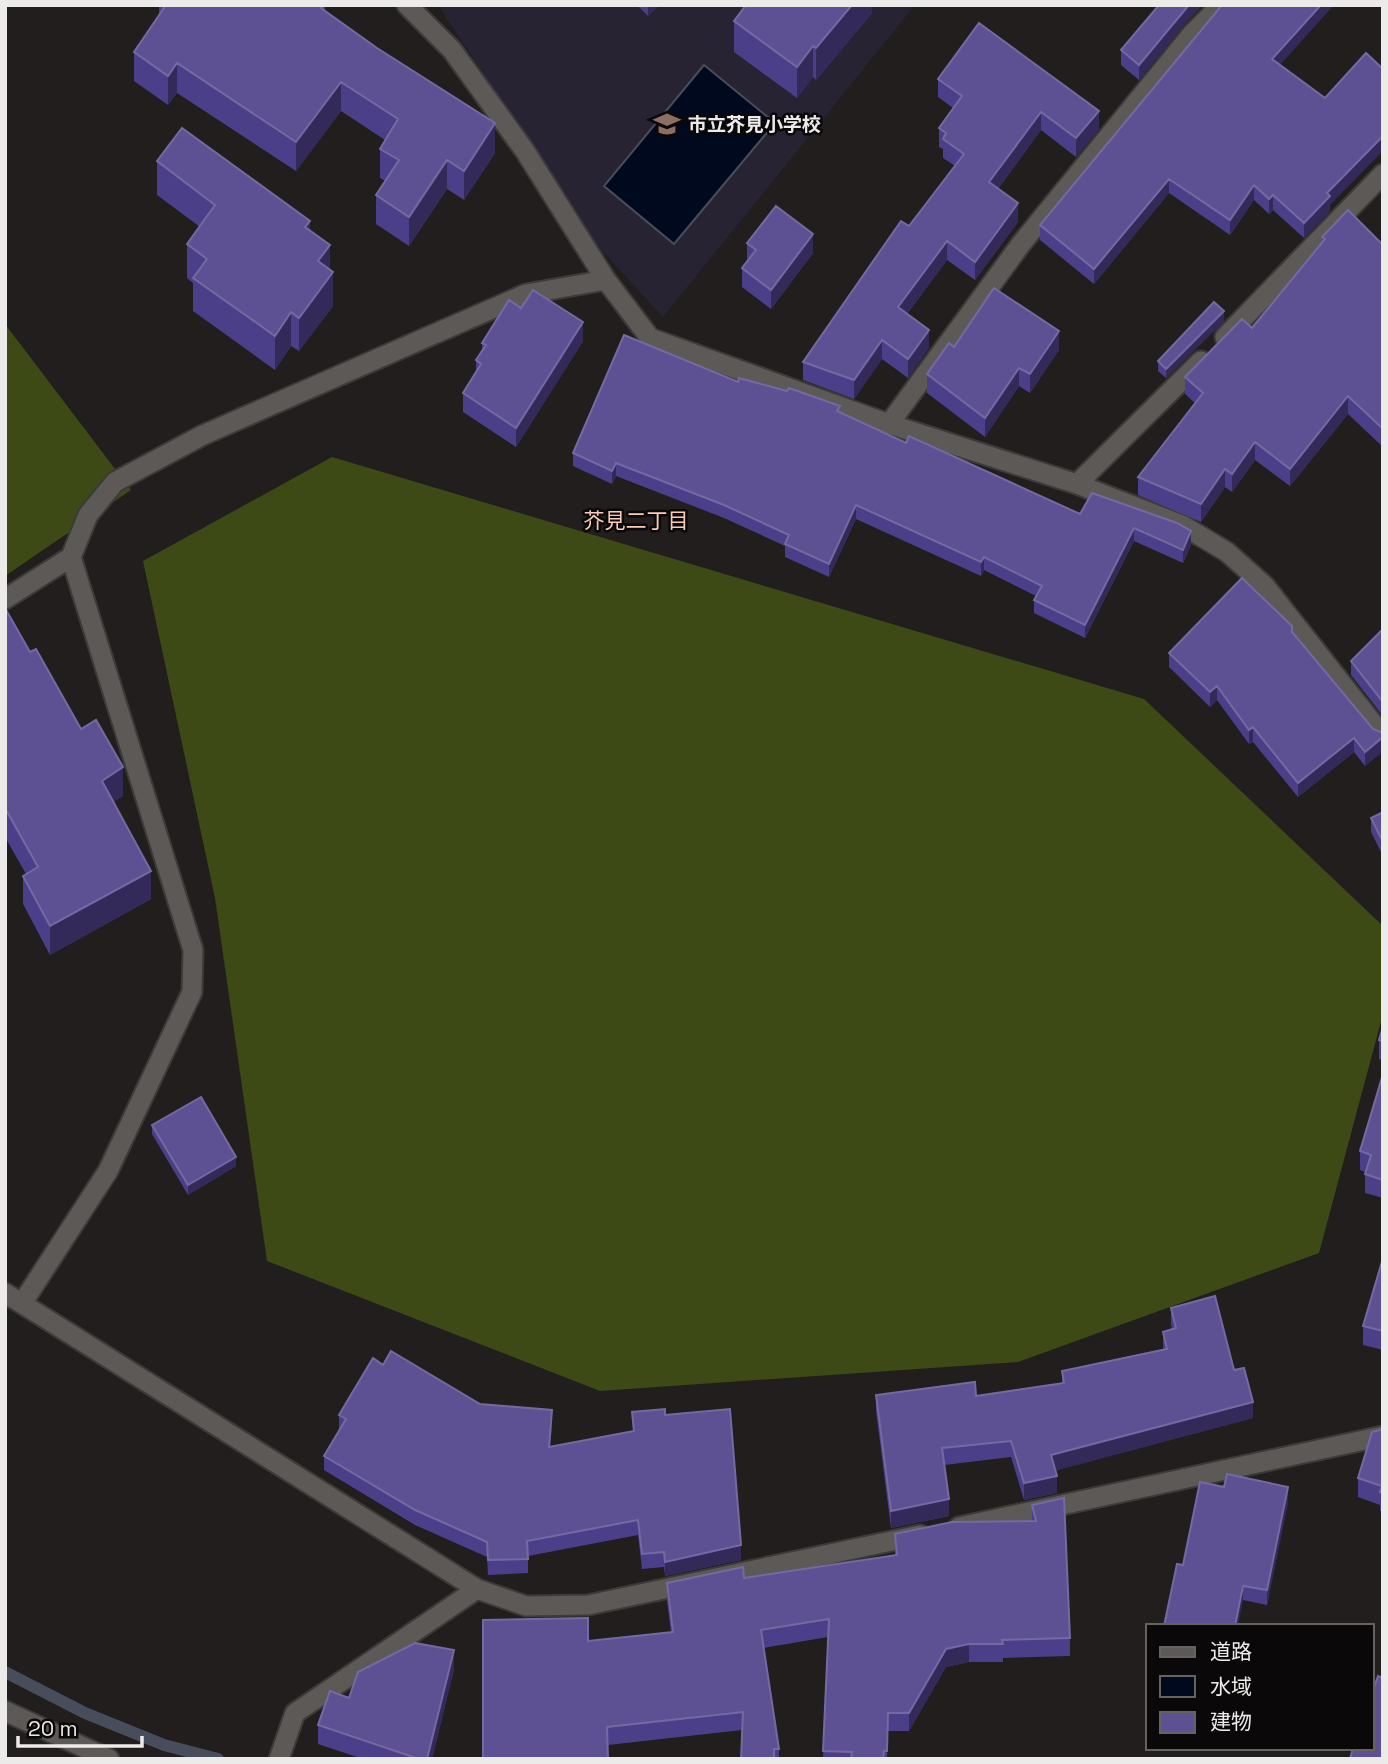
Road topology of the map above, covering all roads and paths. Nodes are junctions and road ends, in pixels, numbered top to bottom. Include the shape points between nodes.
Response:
1 (407, 5) edge
2 (1221, 5) edge
3 (1383, 174) edge
4 (606, 280) junction
5 (889, 424) junction
6 (1077, 484) junction
7 (71, 557) junction
8 (5, 599) edge
9 (1383, 736) edge
10 (5, 1293) edge
11 (23, 1302) junction
12 (1383, 1436) edge
13 (477, 1589) junction
14 (5, 1711) edge
15 (281, 1755) edge
16 (109, 1759) edge

1 - 4 street via 452,50 509,128
2 - 5 street via 1192,34 1021,244
3 - 6 street
4 - 5 street via 650,338
4 - 7 street via 526,294 203,435 115,482 88,515
5 - 6 street
6 - 9 street via 1182,525 1227,552 1265,586
7 - 8 street
7 - 11 street via 193,950 192,992 108,1171
10 - 11 street
11 - 13 street
12 - 13 street via 588,1605 526,1606
13 - 15 street via 295,1713
14 - 16 street

